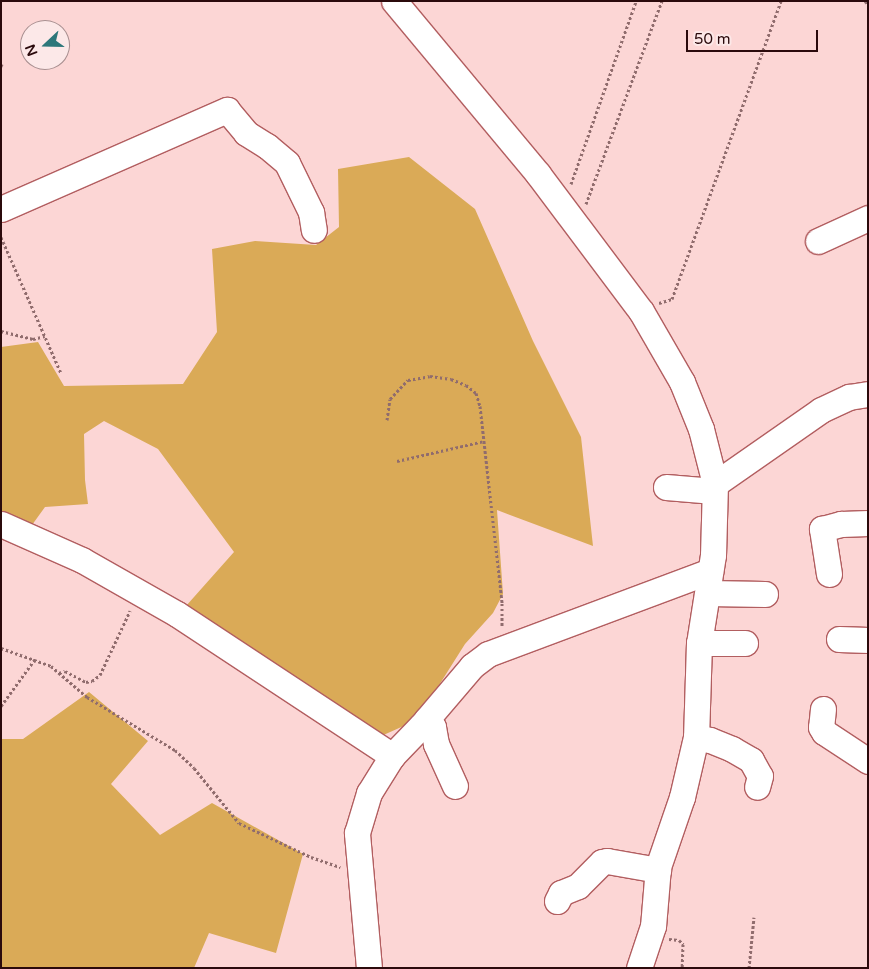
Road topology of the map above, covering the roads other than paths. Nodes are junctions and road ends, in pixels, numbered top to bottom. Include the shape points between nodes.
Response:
1 (394, 1) edge
2 (1, 208) edge
3 (868, 218) edge
4 (314, 230) dead end
5 (818, 241) dead end
6 (868, 394) edge
7 (666, 487) dead end
8 (714, 487) junction
9 (868, 523) edge
10 (1, 524) edge
11 (829, 574) dead end
12 (709, 582) junction
13 (765, 594) dead end
14 (839, 639) dead end
15 (868, 640) edge
16 (699, 644) junction
17 (746, 644) dead end
18 (823, 709) dead end
19 (427, 719) junction
20 (696, 737) junction
21 (392, 756) junction
22 (868, 761) edge
23 (455, 786) dead end
24 (757, 787) dead end
25 (658, 870) junction
26 (557, 901) dead end
27 (369, 968) edge
28 (639, 968) edge

1 - 8 street via 558,200 642,311 682,382 701,429
2 - 4 street via 227,110 246,133 287,163 311,212
3 - 5 street
6 - 8 street via 850,397 821,410
7 - 8 street
8 - 12 street via 713,555
9 - 11 street via 841,524 822,529
10 - 21 street via 82,560 177,614
12 - 13 street
12 - 16 street
12 - 19 street via 488,654 472,666
14 - 15 street
16 - 17 street
16 - 20 street
18 - 22 street via 821,727 824,732
19 - 21 street
19 - 23 street
20 - 24 street via 732,748 751,760 760,776
20 - 25 street via 682,797
21 - 27 street via 369,793 357,833
25 - 26 street via 602,862 578,886 562,893
25 - 28 street via 653,926

